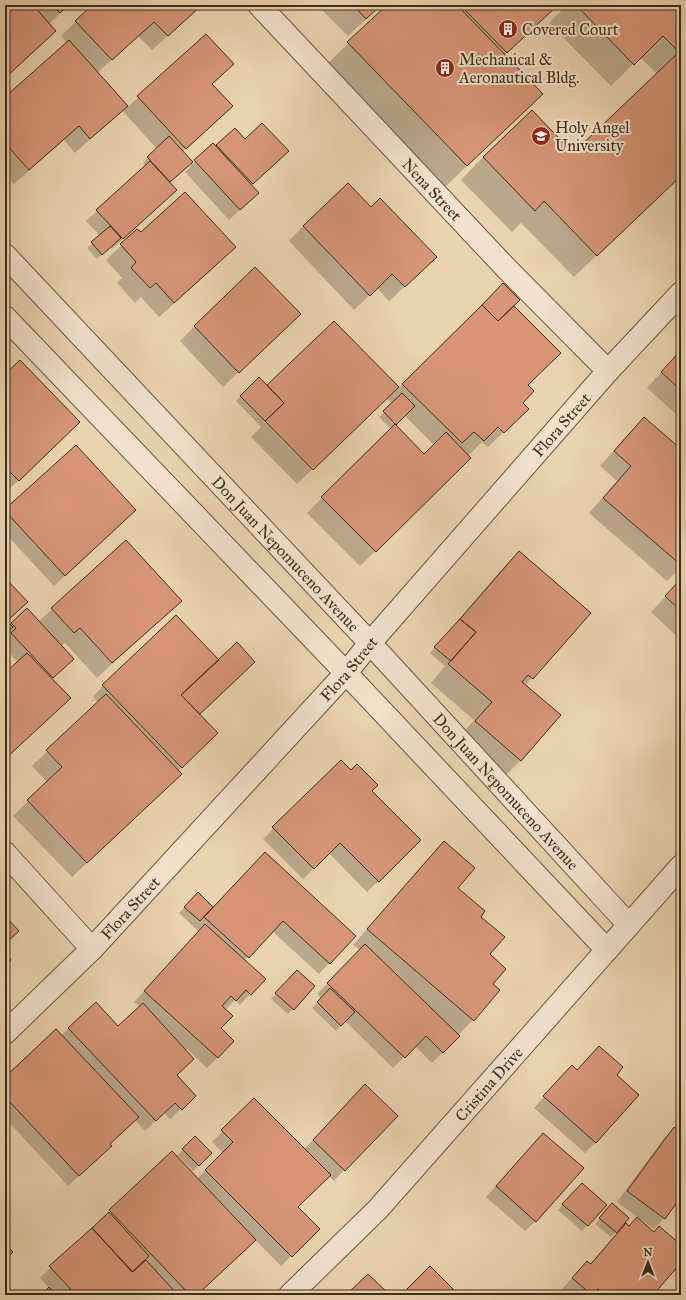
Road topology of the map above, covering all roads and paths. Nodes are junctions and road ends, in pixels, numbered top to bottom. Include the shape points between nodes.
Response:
1 (260, 5) edge
2 (9, 267) edge
3 (681, 293) edge
4 (5, 317) edge
5 (608, 371) junction
6 (370, 643) junction
7 (346, 673) junction
8 (5, 853) edge
9 (681, 866) edge
10 (629, 925) junction
11 (92, 949) junction
12 (607, 950) junction
13 (5, 1033) edge
14 (290, 1295) edge

1 - 5 street, Nena Street via 505,267
2 - 6 street, Don Juan Nepomuceno Avenue
3 - 5 street, Flora Street
4 - 7 street
5 - 6 street, Flora Street
6 - 7 street, Flora Street
6 - 10 street, Don Juan Nepomuceno Avenue
7 - 11 street, Flora Street
7 - 12 street
8 - 11 street
9 - 10 street, Cristina Drive
10 - 12 street, Cristina Drive
11 - 13 street, Flora Street
12 - 14 street, Cristina Drive via 378,1208

